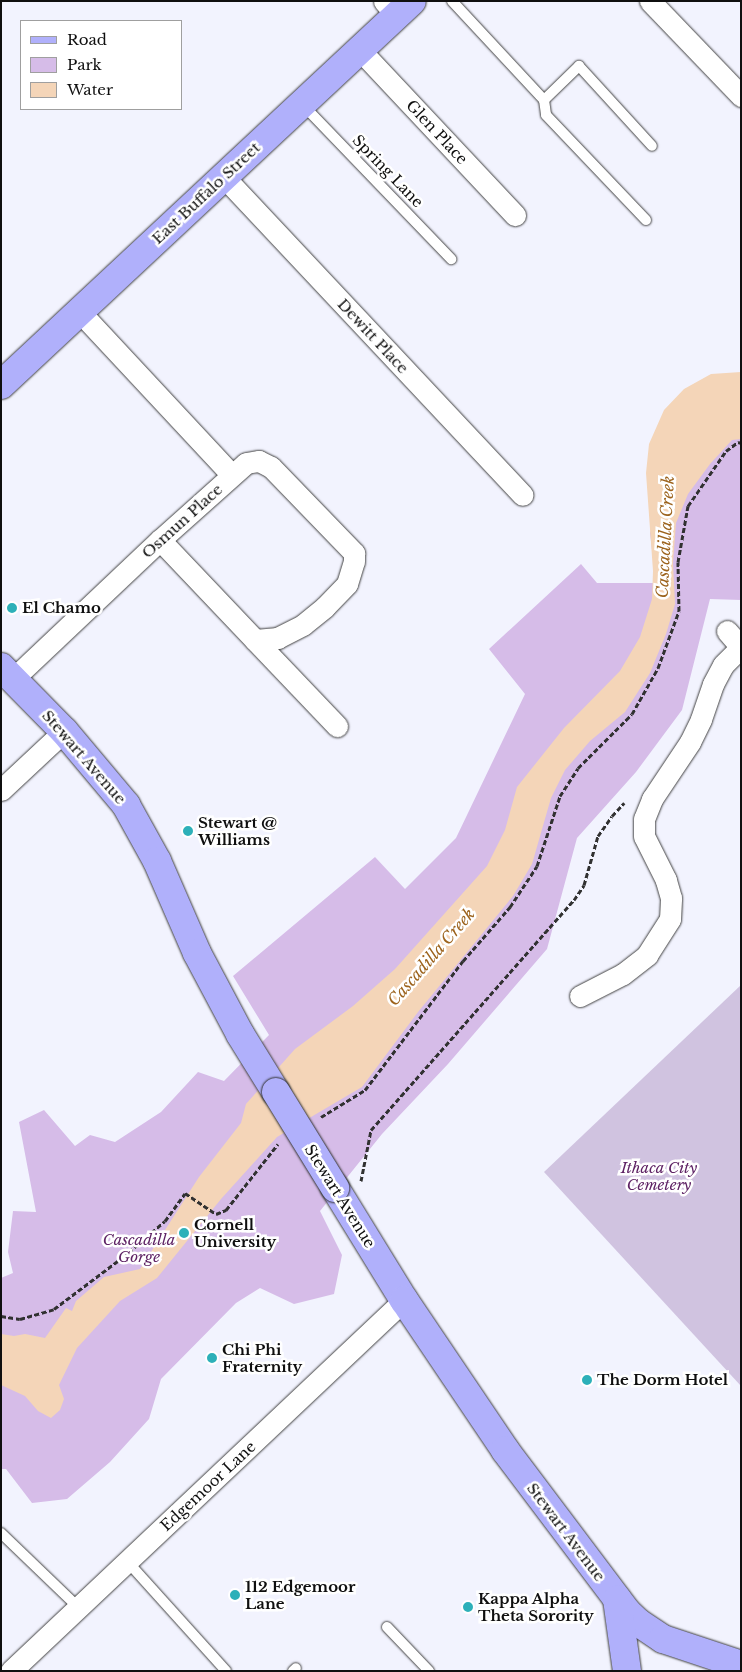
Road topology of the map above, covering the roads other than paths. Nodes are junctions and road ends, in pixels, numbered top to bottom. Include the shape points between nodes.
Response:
1 (452, 1) edge
2 (650, 1) edge
3 (398, 6) edge
4 (359, 49) junction
5 (741, 96) edge
6 (544, 100) junction
7 (303, 104) junction
8 (652, 146) dead end
9 (224, 177) junction
10 (515, 215) dead end
11 (646, 220) dead end
12 (451, 259) dead end
13 (79, 312) junction
14 (1, 385) edge
15 (232, 475) junction
16 (522, 495) dead end
17 (160, 540) junction
18 (727, 631) dead end
19 (255, 640) junction
20 (741, 647) edge
21 (7, 673) edge
22 (337, 726) dead end
23 (64, 731) junction
24 (1, 790) edge
25 (580, 996) dead end
26 (404, 1300) junction
27 (1, 1533) edge
28 (127, 1560) junction
29 (617, 1599) junction
30 (78, 1607) junction
31 (387, 1627) dead end
32 (741, 1666) edge
33 (11, 1671) edge
34 (226, 1671) edge
35 (429, 1671) edge
36 (626, 1671) edge
37 (733, 1671) edge

1 - 6 lane
2 - 5 street
3 - 4 street, East Buffalo Street
4 - 7 street, East Buffalo Street
4 - 10 street, Glen Place
6 - 8 lane via 579,66
6 - 11 lane via 546,115
7 - 9 street, East Buffalo Street
7 - 12 lane, Spring Lane
9 - 13 street, East Buffalo Street
9 - 16 street, Dewitt Place
13 - 14 street, East Buffalo Street
13 - 15 street, Osmun Place
15 - 17 street, Osmun Place
15 - 19 street via 246,463 259,461 270,467 354,553 347,584 325,607 303,625 278,638
17 - 19 street
17 - 21 street, Osmun Place
18 - 20 street
19 - 22 street
20 - 25 street via 723,664 690,742 652,799 644,819 644,836 666,880 671,898 670,919 647,955 622,974
21 - 23 street, Stewart Avenue
23 - 24 street
23 - 26 street, Stewart Avenue, bridge via 126,805 157,860 197,953 240,1034 348,1187
26 - 28 street, Edgemoor Lane
26 - 29 street, Stewart Avenue via 505,1450
27 - 30 lane
28 - 30 street, Edgemoor Lane
28 - 34 lane
29 - 32 street, Stewart Avenue via 639,1623 663,1639
29 - 36 street
30 - 33 street, Edgemoor Lane
31 - 35 lane
32 - 37 street

